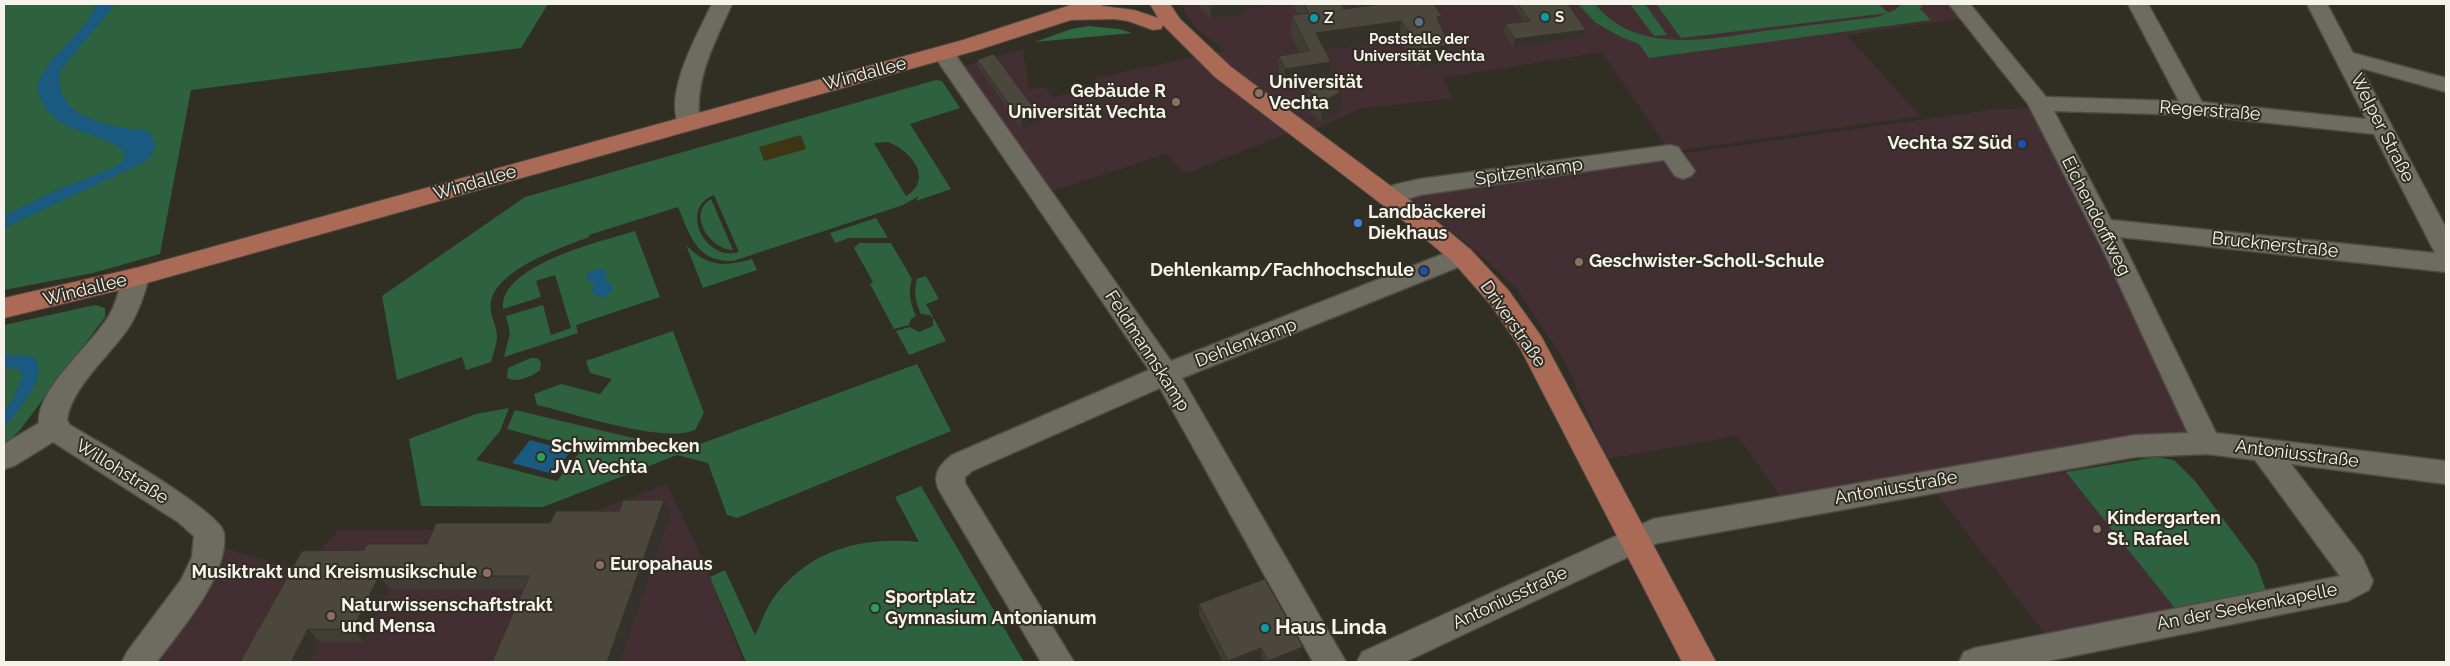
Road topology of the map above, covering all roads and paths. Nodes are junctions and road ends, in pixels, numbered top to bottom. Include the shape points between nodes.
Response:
1 (722, 4) edge
2 (1094, 4) edge
3 (1143, 4) edge
4 (1959, 4) edge
5 (2138, 4) edge
6 (2318, 4) edge
7 (1068, 9) edge
8 (1157, 14) edge
9 (946, 52) junction
10 (2345, 57) junction
11 (2446, 85) edge
12 (2039, 104) junction
13 (2194, 108) junction
14 (689, 123) junction
15 (2381, 128) junction
16 (1677, 161) dead end
17 (1389, 197) junction
18 (2103, 227) junction
19 (2446, 252) edge
20 (1462, 256) junction
21 (2446, 263) edge
22 (136, 277) junction
23 (4, 308) edge
24 (1166, 374) junction
25 (54, 428) junction
26 (2207, 443) junction
27 (2263, 450) junction
28 (4, 458) edge
29 (2446, 472) edge
30 (1634, 539) junction
31 (138, 662) edge
32 (1058, 662) edge
33 (1330, 662) edge
34 (1373, 662) edge
35 (1698, 662) edge
36 (1975, 662) edge

1 - 14 street via 691,81 686,112
2 - 7 main road, Windallee
3 - 8 main road, Driverstraße
4 - 12 street, Eichendorffweg
5 - 13 street
6 - 10 street, Welper Straße
7 - 8 main road, Windallee via 1142,18
7 - 9 main road, Windallee via 1034,27
8 - 17 main road, Driverstraße via 1183,49 1223,72
9 - 14 main road, Windallee
9 - 24 street, Feldmannskamp via 948,60
10 - 11 street
10 - 15 street, Welper Straße
12 - 13 street, Regerstraße
12 - 18 street, Eichendorffweg
13 - 15 street, Regerstraße
14 - 22 main road, Windallee
15 - 19 street, Welper Straße
16 - 17 street, Spitzenkamp via 1420,187
17 - 20 main road, Driverstraße
18 - 21 street, Brucknerstraße
18 - 26 street, Eichendorffweg
20 - 24 street, Dehlenkamp
20 - 30 main road, Driverstraße via 1500,298 1531,343
22 - 23 main road, Windallee
22 - 25 street via 119,322 58,401 52,416
24 - 32 street, Dehlenkamp via 962,463 951,472 950,484
24 - 33 street, Feldmannskamp
25 - 28 street
25 - 31 street, Willohstraße via 188,513 209,532 207,557 192,589
26 - 27 street, Antoniusstraße
26 - 30 street, Antoniusstraße via 2135,446 1653,532
27 - 29 street, Antoniusstraße
27 - 36 street, An der Seekenkapelle via 2351,566 2358,581 2348,588
30 - 34 street, Antoniusstraße
30 - 35 main road, Driverstraße

